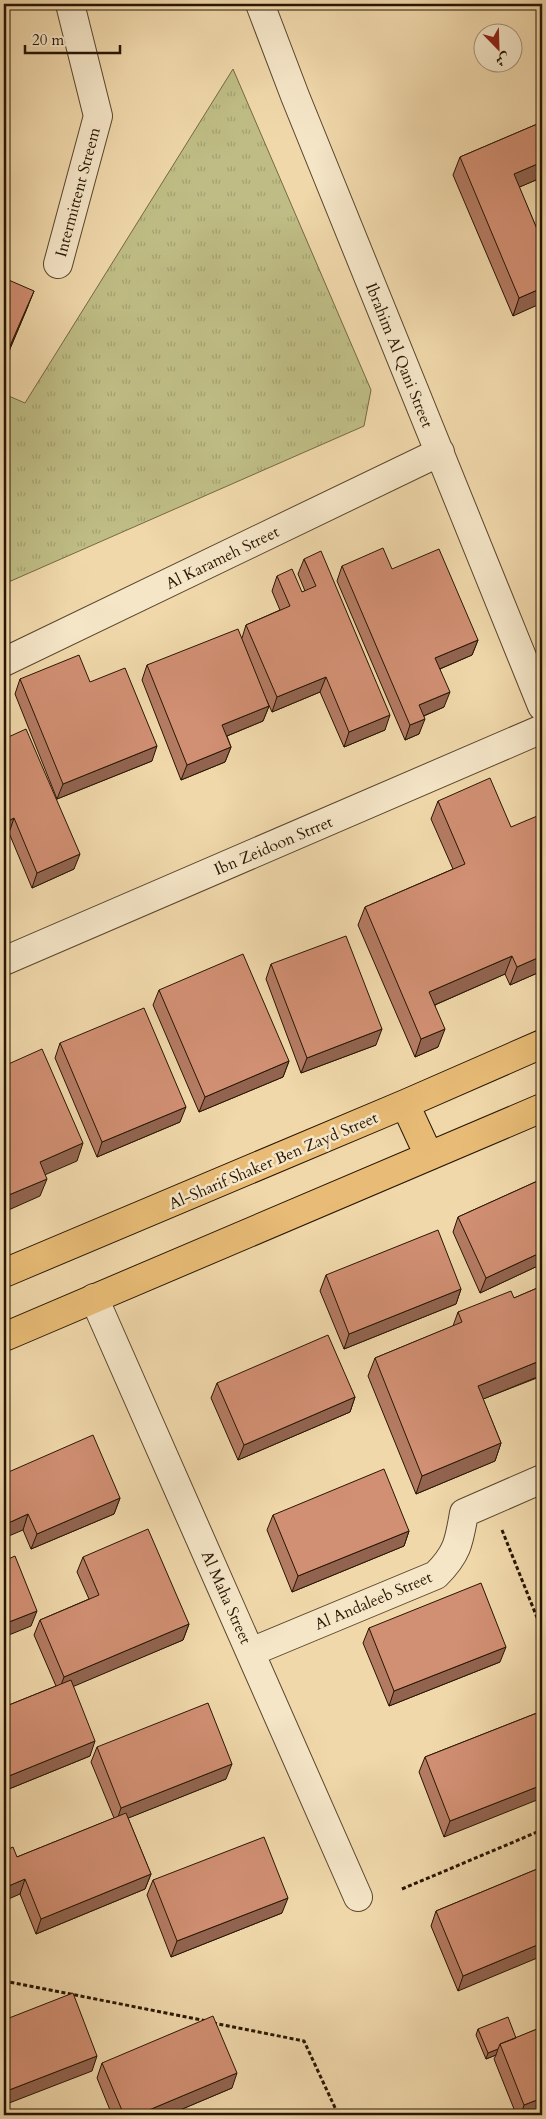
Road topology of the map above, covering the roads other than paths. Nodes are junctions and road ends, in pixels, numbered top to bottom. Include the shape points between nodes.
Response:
1 (70, 4) edge
2 (260, 4) edge
3 (58, 264) dead end
4 (440, 452) junction
5 (4, 662) edge
6 (542, 706) edge
7 (542, 729) edge
8 (4, 961) edge
9 (542, 1044) edge
10 (405, 1104) junction
11 (542, 1108) edge
12 (429, 1156) junction
13 (4, 1273) edge
14 (94, 1298) junction
15 (4, 1337) edge
16 (542, 1479) edge
17 (251, 1652) junction
18 (358, 1897) dead end

1 - 3 street, Intermittent Streem via 98,116
2 - 4 street, Ibrahim Al Qani Street
4 - 5 street, Al Karameh Street
4 - 6 street, Ibrahim Al Qani Street
7 - 8 street, Ibn Zeidoon Strret
9 - 10 main road, Al-Sharif Shaker Ben Zayd Street
10 - 12 main road
10 - 13 main road, Al-Sharif Shaker Ben Zayd Street
11 - 12 main road
12 - 14 main road
14 - 15 main road
14 - 17 street, Al Maha Street
16 - 17 street, Al Andaleeb Street via 464,1513 452,1559 436,1576
17 - 18 street, Al Maha Street

